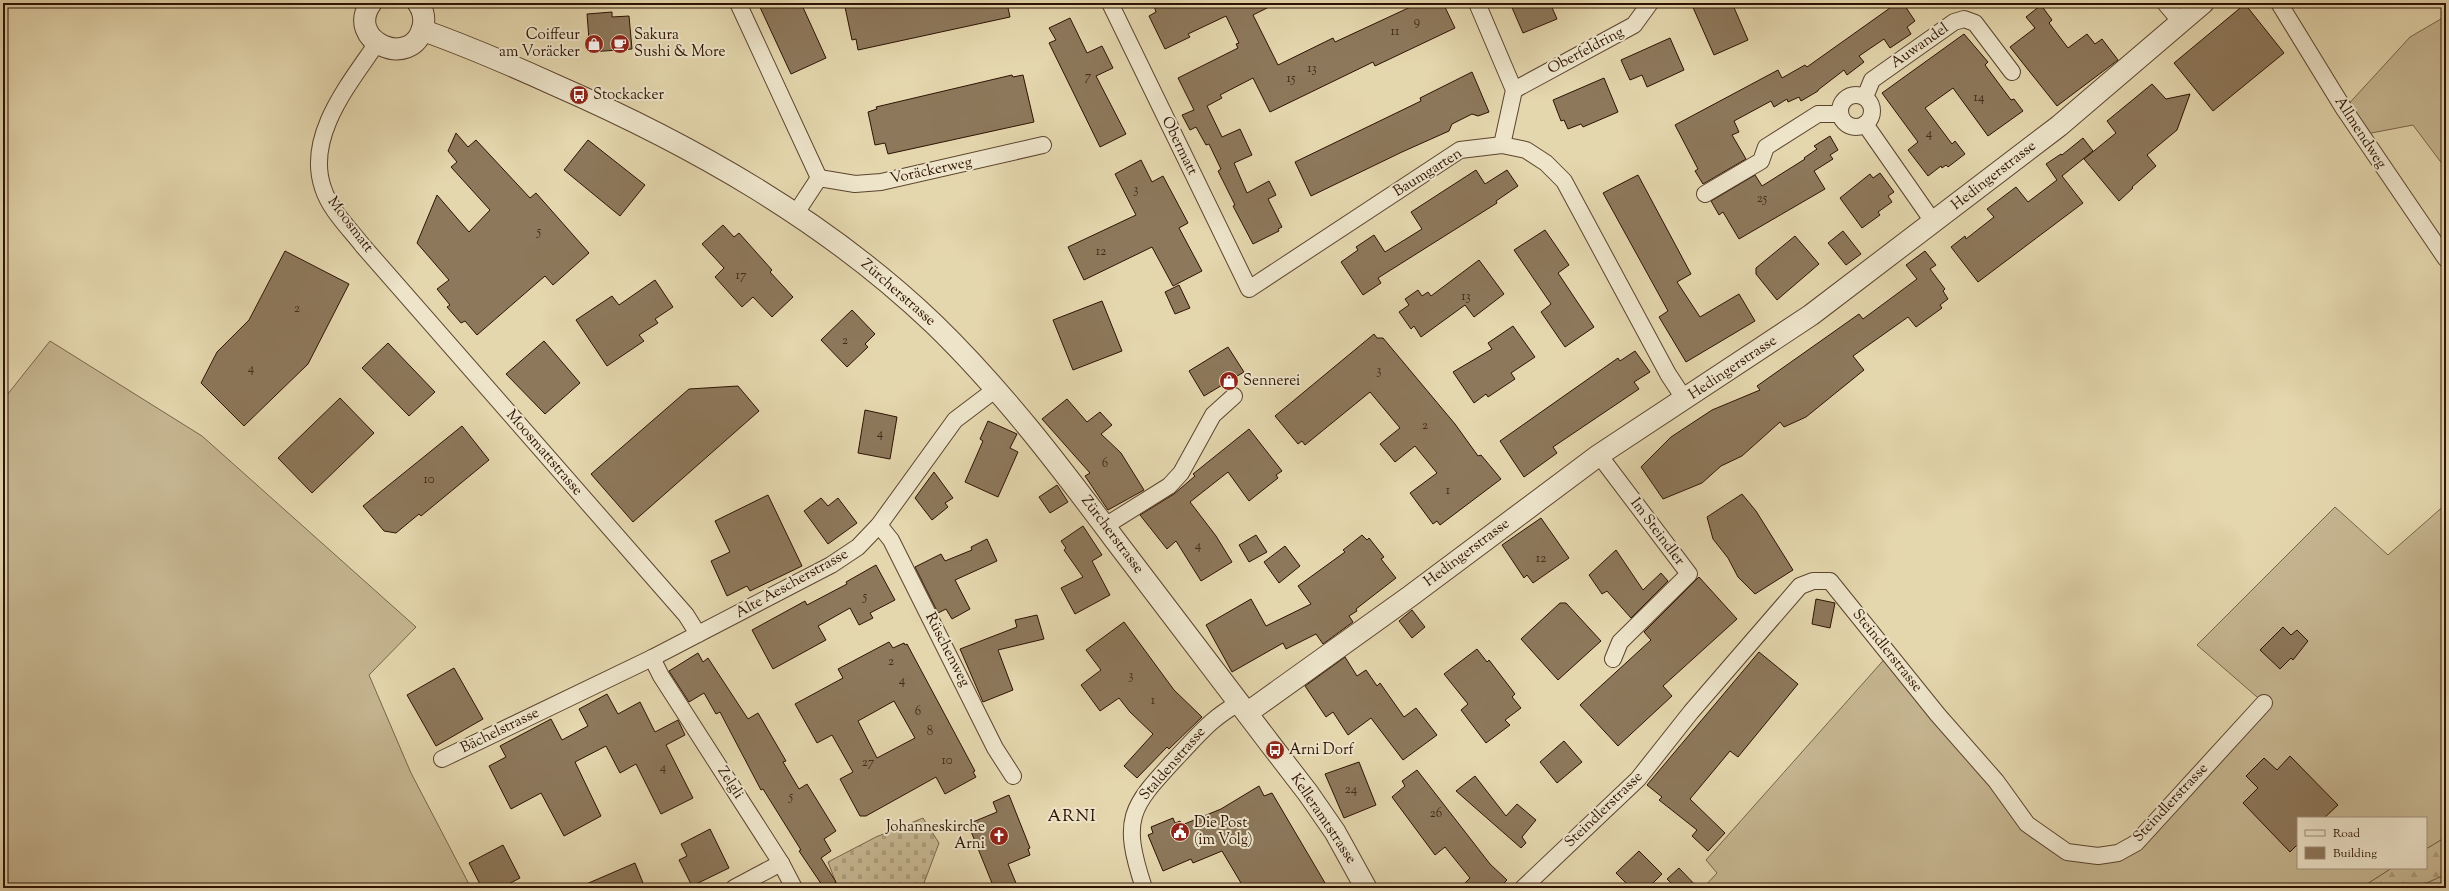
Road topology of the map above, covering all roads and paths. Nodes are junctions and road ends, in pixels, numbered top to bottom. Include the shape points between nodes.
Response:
1 (418, 3) edge
2 (738, 3) edge
3 (1110, 3) edge
4 (1477, 3) edge
5 (1650, 3) edge
6 (2165, 3) edge
7 (2203, 3) edge
8 (2279, 3) edge
9 (368, 4) edge
10 (2181, 22) junction
11 (422, 30) junction
12 (377, 43) junction
13 (2012, 72) dead end
14 (1514, 90) junction
15 (1865, 97) junction
16 (1840, 114) junction
17 (1865, 124) junction
18 (1043, 145) dead end
19 (1502, 145) junction
20 (819, 178) junction
21 (1705, 194) dead end
22 (796, 213) junction
23 (1934, 223) junction
24 (2446, 259) edge
25 (388, 272) joint
26 (1249, 289) joint
27 (996, 389) junction
28 (1234, 396) dead end
29 (1685, 400) junction
30 (1599, 455) junction
31 (879, 525) junction
32 (1105, 526) junction
33 (698, 634) junction
34 (652, 658) junction
35 (1613, 659) dead end
36 (558, 703) joint
37 (2264, 703) dead end
38 (1243, 708) junction
39 (442, 759) dead end
40 (1013, 776) dead end
41 (781, 864) junction
42 (734, 888) edge
43 (794, 888) edge
44 (1144, 888) edge
45 (1366, 888) edge
46 (1523, 888) edge

1 - 11 street via 423,14
2 - 20 street
3 - 26 street, Obermatt
4 - 14 street
5 - 14 street, Oberfeldring via 1634,25
6 - 10 street
7 - 10 street, Hedingerstrasse
8 - 24 street, Allmendweg via 2344,109
9 - 12 street via 366,27
10 - 23 street, Hedingerstrasse via 2059,126
11 - 12 street via 413,43 399,49 383,47
11 - 22 street, Zürcherstrasse via 506,63 616,112 745,181
12 - 25 street, Moosmatt via 329,117 320,163 323,188 336,212
13 - 15 street, Auwandel via 1975,23 1964,19 1954,22 1872,80
14 - 19 street
15 - 16 street via 1854,94 1849,96 1842,104
15 - 17 street via 1872,110
16 - 17 street via 1850,126
16 - 21 street via 1818,114 1766,147 1761,161
17 - 23 street
18 - 20 street, Voräckerweg via 881,182 855,184
19 - 26 street, Baumgarten via 1460,150
19 - 29 street, Baumgarten via 1526,150 1546,163 1564,181 1668,374
20 - 22 street
22 - 27 street, Zürcherstrasse via 881,277 933,323
23 - 29 street, Hedingerstrasse via 1811,315
25 - 33 street, Moosmattstrasse via 686,615
27 - 31 street, Alte Aescherstrasse via 955,420
27 - 32 street, Zürcherstrasse
28 - 32 street via 1213,415 1181,473 1169,486
29 - 30 street, Hedingerstrasse
30 - 35 street, Im Steindler via 1689,574 1620,642
30 - 38 street, Hedingerstrasse via 1409,597
31 - 33 street, Alte Aescherstrasse via 858,547 830,565
31 - 40 street, Rüschenweg via 891,540 995,748
32 - 38 street, Zürcherstrasse
33 - 34 street, Alte Aescherstrasse
34 - 36 street, Alte Aescherstrasse
34 - 41 street, Zelgli
36 - 39 street, Bächelstrasse
37 - 46 street, Steindlerstrasse via 2136,843 2118,853 2098,856 2067,852 2027,824 1996,781 1938,715 1830,581 1813,581 1800,586 1691,712 1638,779
38 - 44 street, Staldenstrasse via 1210,722 1149,787 1138,804 1131,836 1135,861
38 - 45 street, Kelleramtstrasse via 1335,832
41 - 42 street
41 - 43 street, Zelgli

